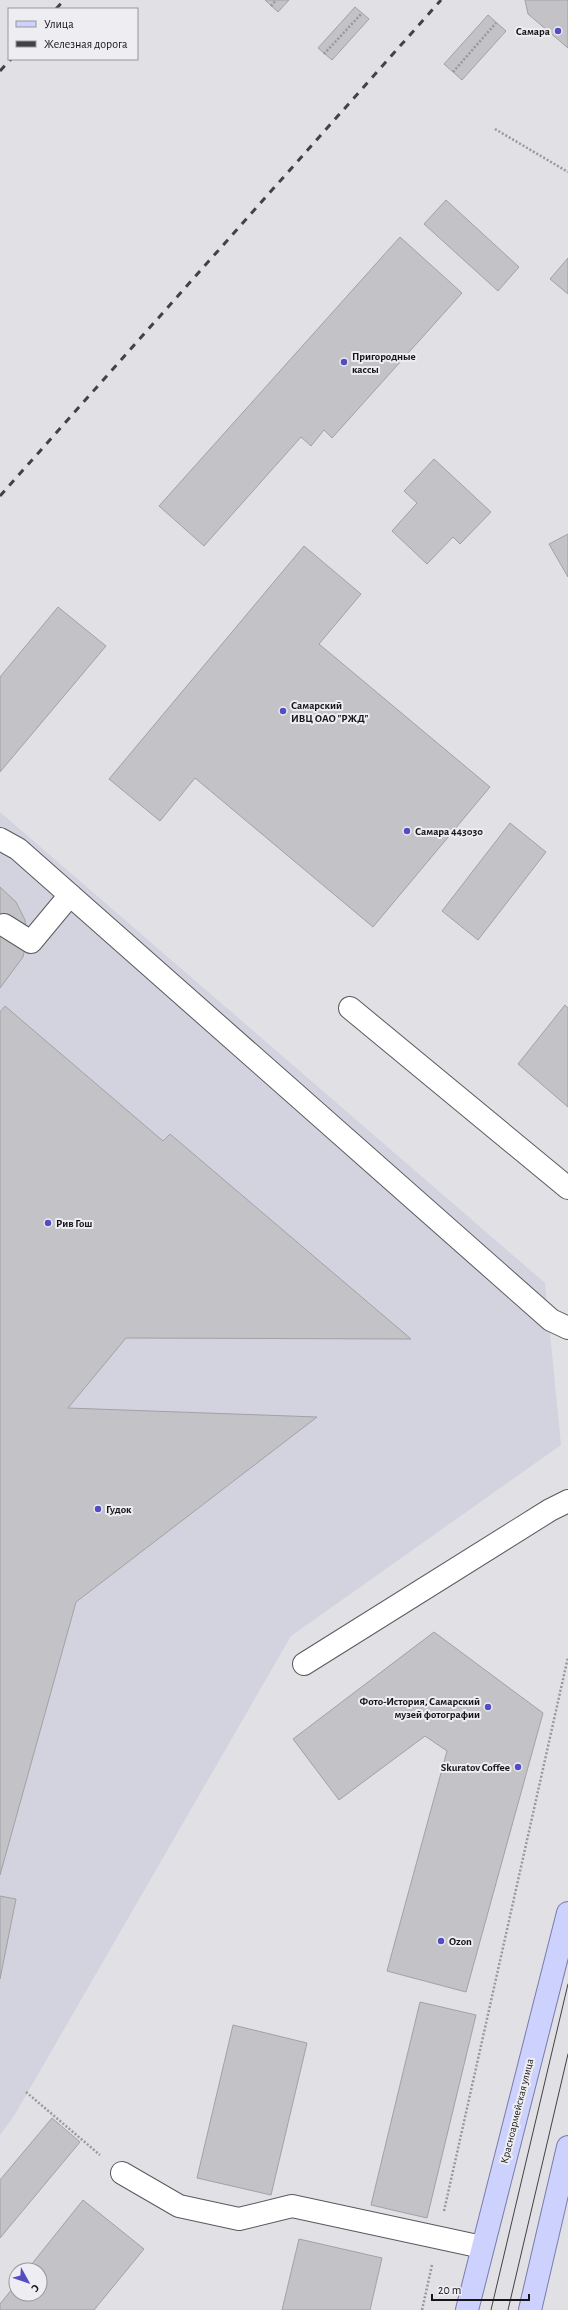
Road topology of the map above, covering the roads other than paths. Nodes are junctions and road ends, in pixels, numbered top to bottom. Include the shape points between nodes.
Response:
1 (0, 839) edge
2 (70, 895) junction
3 (4, 925) dead end
4 (350, 1008) dead end
5 (568, 1188) edge
6 (568, 1328) edge
7 (568, 1501) edge
8 (304, 1664) dead end
9 (568, 1913) edge
10 (568, 2147) edge
11 (122, 2173) road end
12 (482, 2247) junction
13 (467, 2310) edge
14 (530, 2310) edge

1 - 2 lane via 18,849
2 - 3 lane via 31,942
2 - 6 lane via 551,1320
4 - 5 lane
7 - 8 lane
9 - 12 main road, Красноармейская улица
10 - 14 main road
11 - 12 lane via 180,2206 239,2218 292,2206
12 - 13 main road, Красноармейская улица

